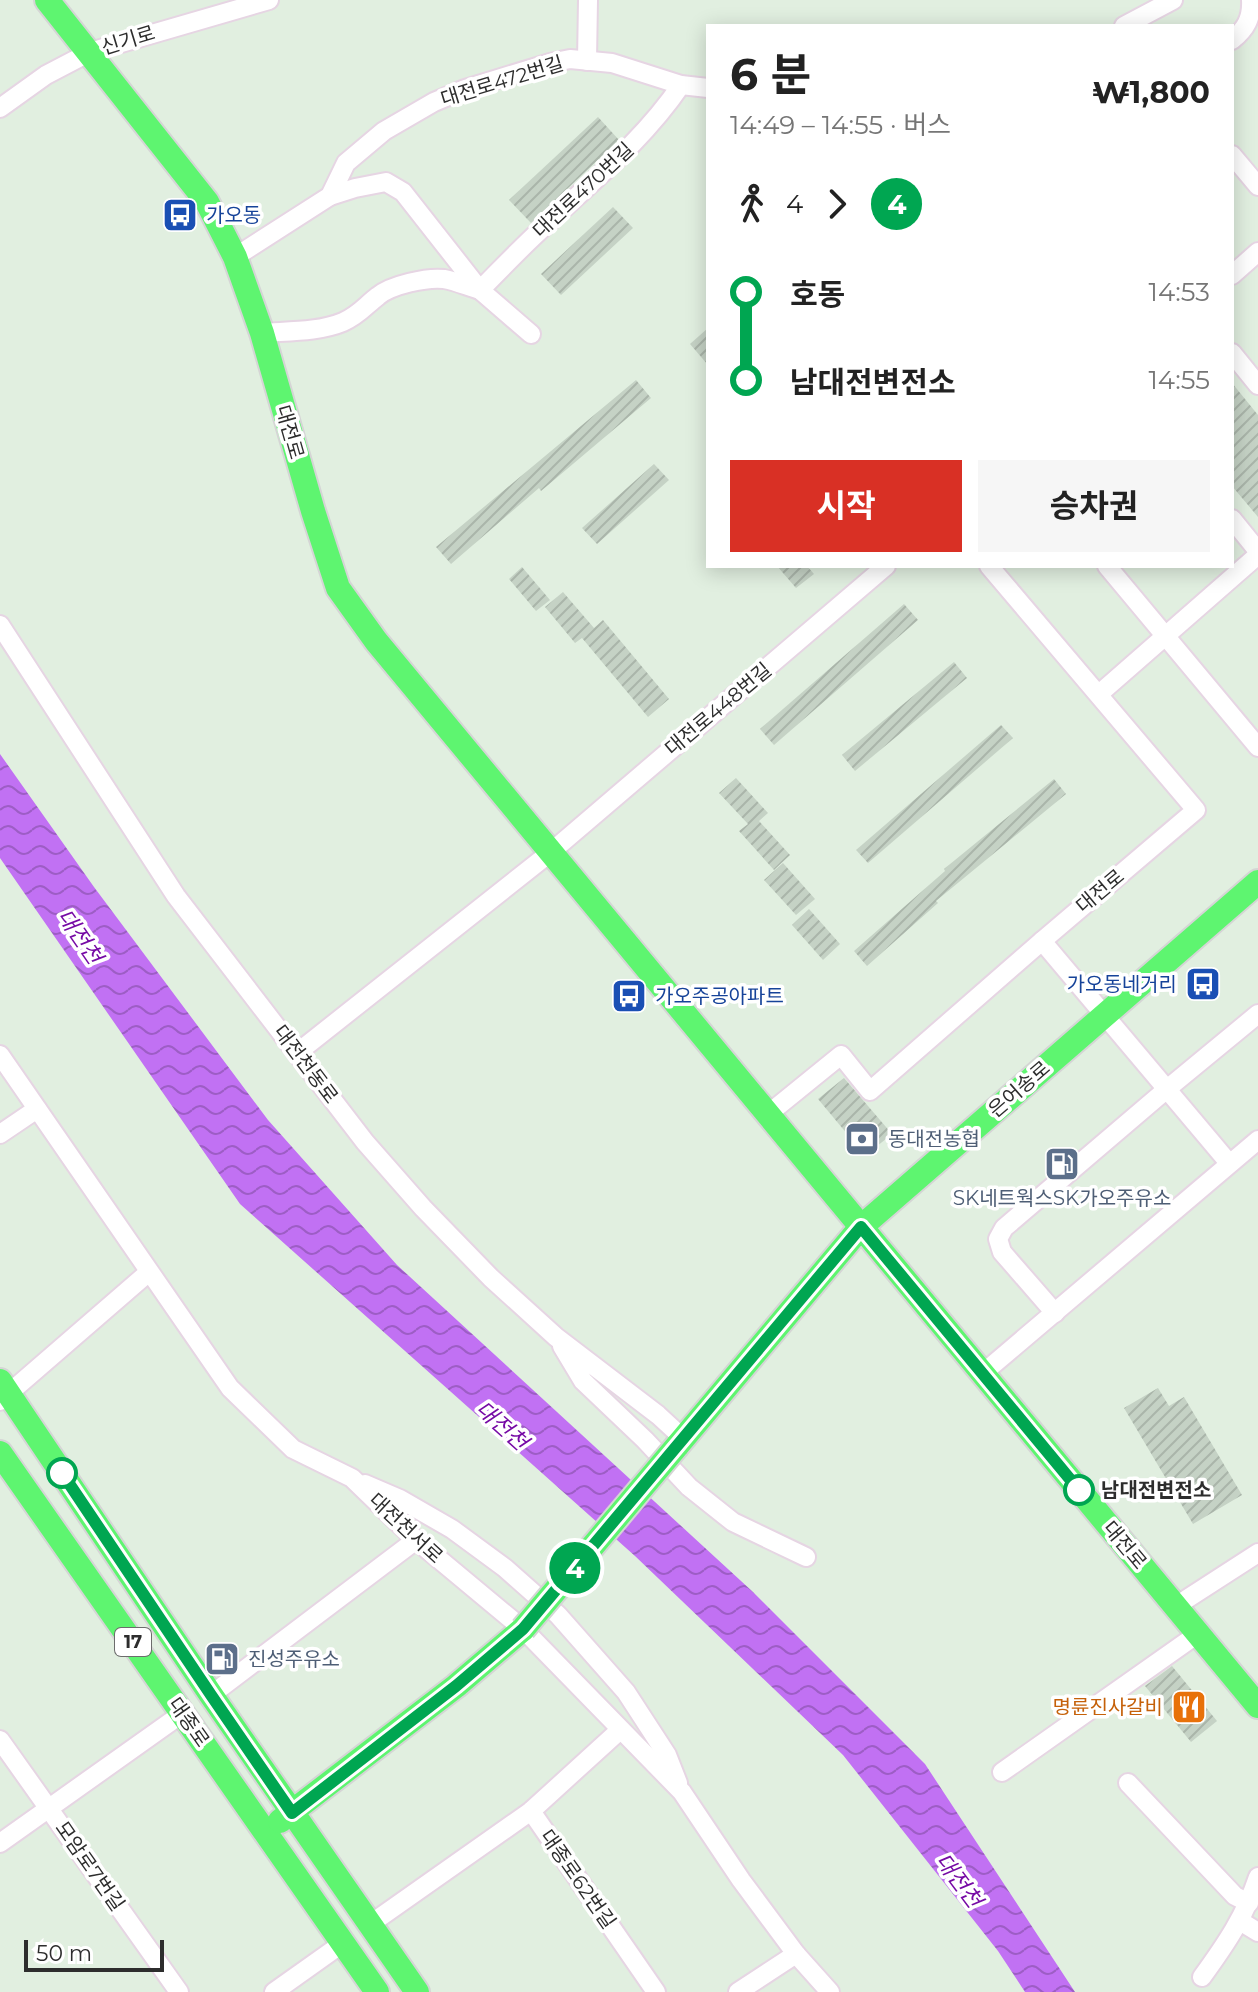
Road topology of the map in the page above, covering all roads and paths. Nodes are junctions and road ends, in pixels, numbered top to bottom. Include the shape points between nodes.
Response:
1 (47, 0) edge
2 (269, 0) edge
3 (588, 0) edge
4 (1173, 0) edge
5 (1251, 0) edge
6 (1128, 24) edge
7 (1234, 38) edge
8 (90, 52) junction
9 (587, 61) junction
10 (681, 85) junction
11 (706, 88) edge
12 (0, 108) edge
13 (1235, 166) edge
14 (1258, 186) edge
15 (330, 196) junction
16 (1258, 252) edge
17 (235, 257) junction
18 (1234, 273) edge
19 (480, 290) junction
20 (262, 333) junction
21 (531, 334) dead end
22 (1234, 355) edge
23 (1258, 385) edge
24 (1234, 522) edge
25 (1258, 553) edge
26 (884, 568) edge
27 (991, 568) edge
28 (1109, 568) edge
29 (0, 625) edge
30 (1165, 636) junction
31 (1099, 694) junction
32 (1257, 744) edge
33 (551, 852) junction
34 (1258, 882) edge
35 (1042, 941) junction
36 (1258, 1014) edge
37 (1104, 1015) junction
38 (297, 1053) junction
39 (0, 1055) edge
40 (1167, 1089) junction
41 (37, 1109) junction
42 (767, 1115) junction
43 (0, 1134) edge
44 (1258, 1140) edge
45 (1229, 1163) junction
46 (861, 1227) junction
47 (149, 1272) junction
48 (1055, 1313) junction
49 (556, 1337) junction
50 (982, 1374) junction
51 (3, 1392) edge
52 (681, 1442) junction
53 (0, 1453) edge
54 (352, 1478) junction
55 (416, 1540) junction
56 (1258, 1553) edge
57 (806, 1557) dead end
58 (1176, 1606) junction
59 (523, 1629) junction
60 (1199, 1633) junction
61 (211, 1695) junction
62 (1258, 1706) edge
63 (183, 1713) junction
64 (620, 1730) junction
65 (0, 1740) edge
66 (1002, 1772) dead end
67 (1128, 1783) dead end
68 (682, 1792) junction
69 (49, 1809) junction
70 (531, 1811) junction
71 (292, 1813) junction
72 (265, 1832) junction
73 (0, 1843) edge
74 (1258, 1877) edge
75 (1249, 1903) junction
76 (1240, 1921) junction
77 (369, 1925) junction
78 (1258, 1932) edge
79 (343, 1943) junction
80 (796, 1954) junction
81 (1202, 1977) dead end
82 (179, 1992) edge
83 (274, 1992) edge
84 (377, 1992) edge
85 (417, 1992) edge
86 (656, 1992) edge
87 (738, 1992) edge
88 (830, 1992) edge

1 - 8 main road, 대전로
2 - 8 street, 신기로
3 - 9 street, 대전로472번길
4 - 6 street
5 - 7 street via 1249,22
8 - 12 street, 신기로
8 - 17 main road, 대전로 via 207,202
9 - 10 street, 대전로472번길 via 612,63
9 - 15 street, 대전로472번길 via 550,63 434,102 360,150 346,163
10 - 11 street, 대전로472번길
10 - 19 street, 대전로470번길 via 626,152
13 - 14 street
15 - 17 street, 대전로472번길
15 - 19 street via 386,182 403,192
16 - 18 street
17 - 20 main road, 대전로
19 - 20 street via 444,279 423,280 380,294 340,323
19 - 21 street
20 - 33 main road, 대전로 via 338,588
22 - 23 street
24 - 25 street
25 - 30 street
26 - 33 street, 대전로448번길
27 - 31 street, 대전로
28 - 30 street
29 - 38 street, 대전천동로 via 176,896
30 - 31 street
30 - 32 street
31 - 35 street, 대전로 via 1196,810
33 - 38 street
33 - 42 main road, 대전로
34 - 37 main road, 은어송로
35 - 37 street
35 - 42 street, 대전로 via 870,1091 841,1055
36 - 40 street
37 - 40 street
37 - 46 main road, 은어송로
38 - 49 street, 대전천동로 via 423,1208
39 - 41 street, 대전천서로
40 - 45 street
40 - 48 street via 1004,1228 998,1239 1002,1252
41 - 43 street
41 - 47 street, 대전천서로
42 - 46 main road, 대전로
44 - 45 street
45 - 48 street
46 - 50 main road, 대전로
46 - 52 main road, 은어송로
47 - 51 street, 대종로
47 - 54 street, 대전천서로 via 230,1388 293,1449
48 - 50 street
49 - 52 street, 대전천동로 via 658,1415
49 - 57 street via 583,1381 689,1487 733,1522
50 - 58 main road, 대전로
51 - 61 main road, 대종로 / 17
52 - 59 main road, 은어송로, bridge
53 - 63 main road, 대종로 / 17
54 - 55 street, 대전천서로
54 - 68 street via 452,1529 558,1615 626,1692 667,1755
55 - 59 street, 대전천서로
55 - 61 street, 대종로
56 - 58 street
58 - 60 main road, 대전로
59 - 64 street, 대전천서로
59 - 71 main road
60 - 62 main road, 대전로
60 - 66 street
61 - 71 main road, 대종로 / 17
63 - 69 street
63 - 72 main road, 대종로 / 17
64 - 68 street, 대전천서로
64 - 70 street
65 - 69 street, 모암로7번길
67 - 75 street via 1235,1896
68 - 80 street, 대전천서로
69 - 73 street
69 - 82 street, 모암로7번길
70 - 77 street, 대종로62번길
70 - 86 street, 대종로62번길
71 - 72 main road
71 - 77 main road, 대종로 / 17
72 - 79 main road, 대종로 / 17
74 - 75 street
75 - 76 street
76 - 78 street
76 - 81 street
77 - 85 main road, 대종로 / 17
79 - 83 street
79 - 84 main road, 대종로 / 17
80 - 87 street
80 - 88 street, 대전천서로

